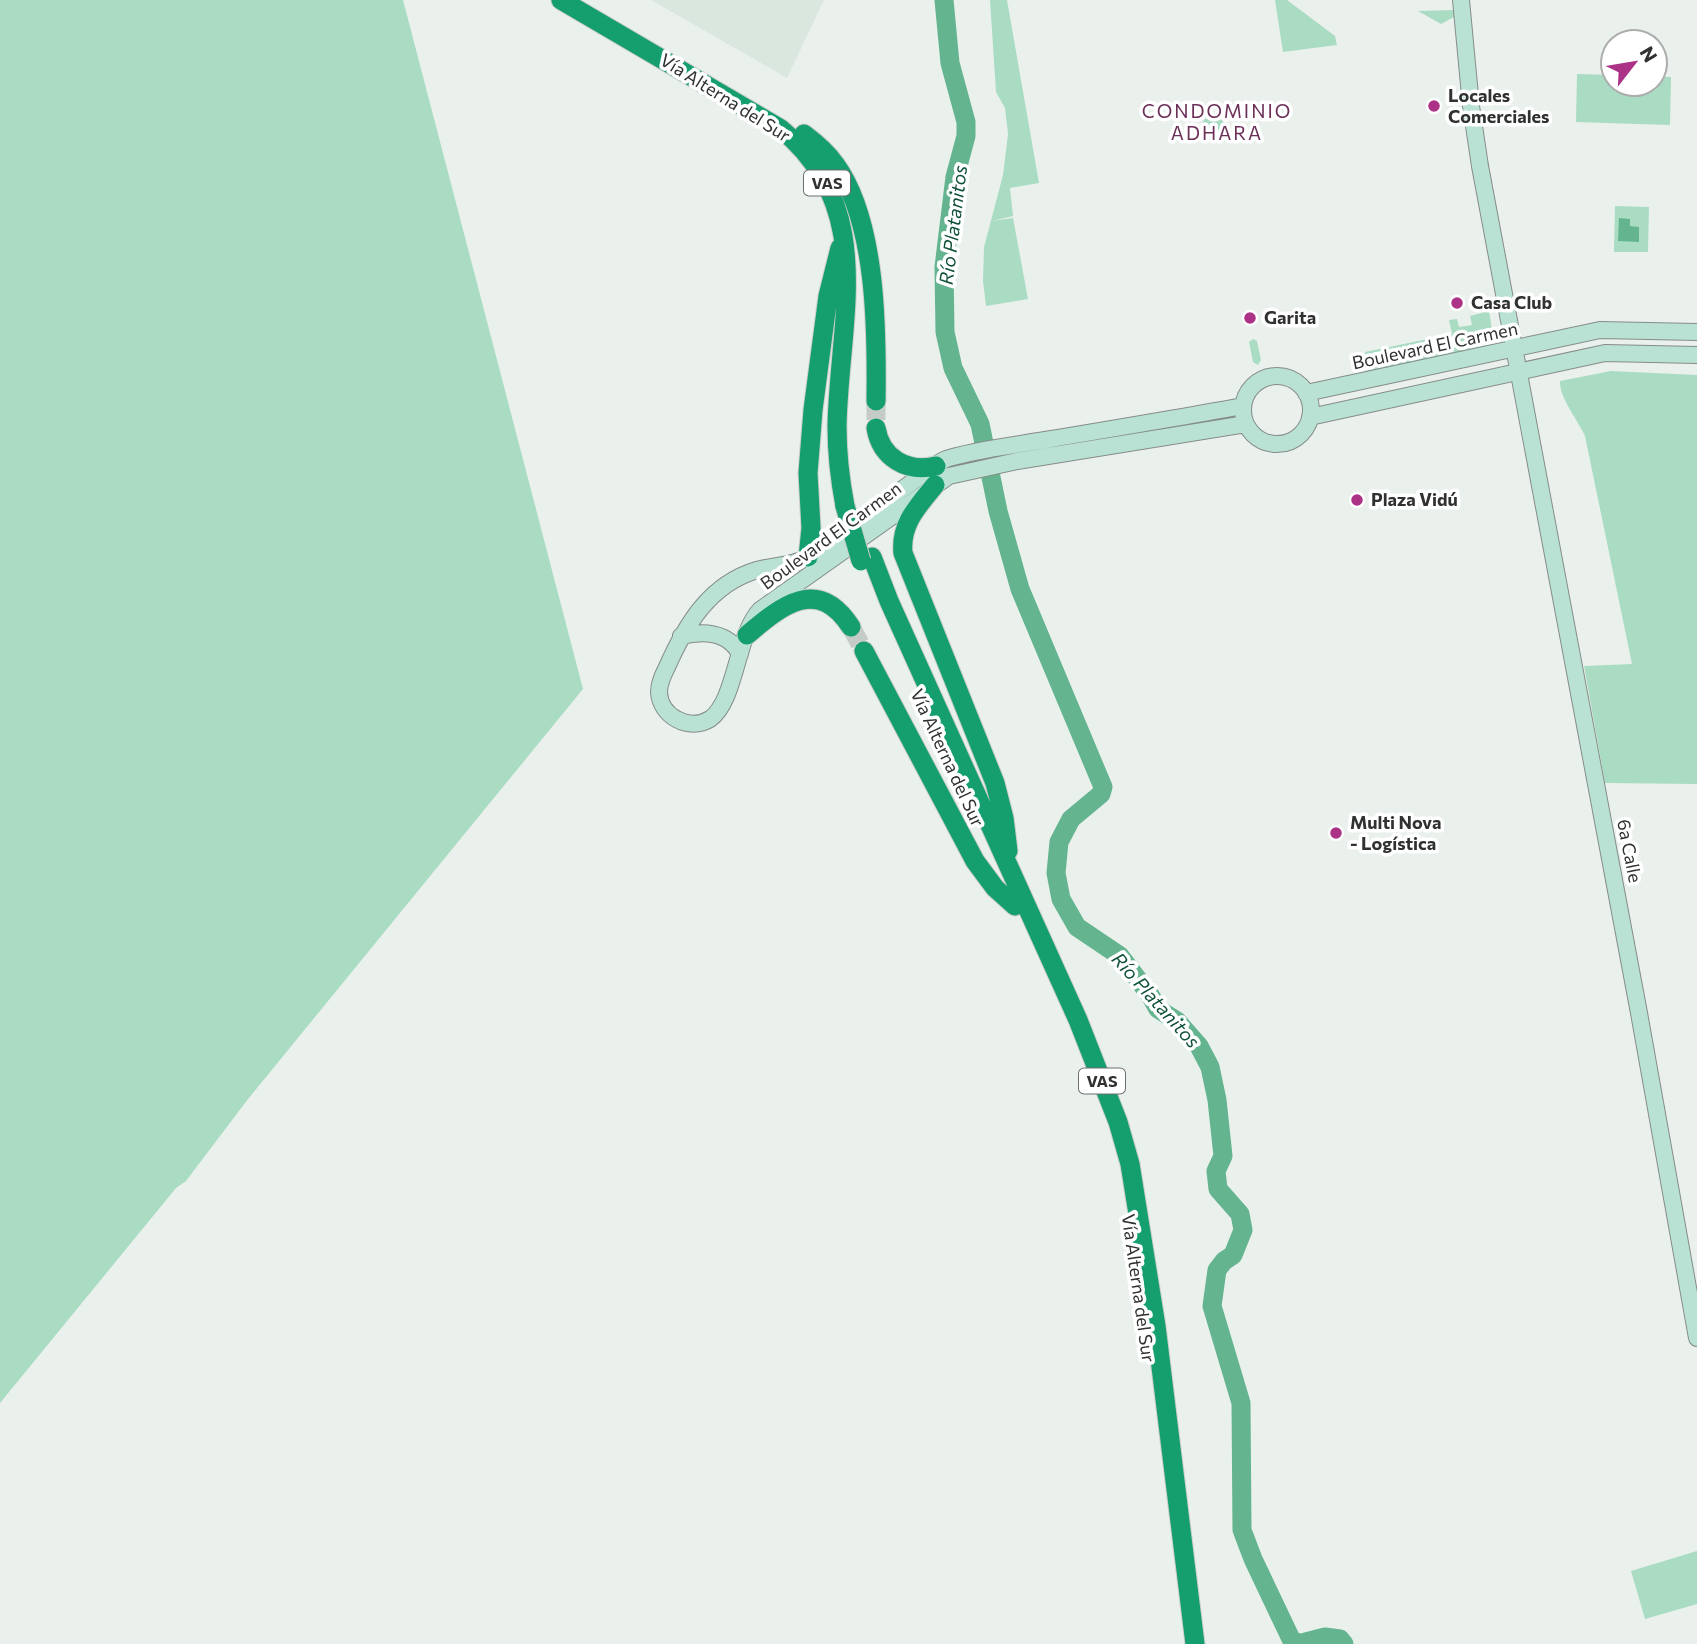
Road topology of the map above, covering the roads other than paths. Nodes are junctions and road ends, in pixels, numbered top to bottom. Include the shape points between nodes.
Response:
1 (561, 0) edge
2 (583, 0) edge
3 (1461, 0) edge
4 (804, 134) junction
5 (843, 229) junction
6 (1697, 332) edge
7 (1516, 349) junction
8 (1697, 355) edge
9 (1520, 371) junction
10 (1306, 393) junction
11 (876, 401) tunnel mouth
12 (1243, 406) junction
13 (1310, 417) junction
14 (1247, 424) junction
15 (876, 428) tunnel mouth
16 (1016, 453) junction
17 (936, 475) junction
18 (851, 505) junction
19 (808, 557) junction
20 (867, 559) junction
21 (851, 627) tunnel mouth
22 (747, 635) junction
23 (681, 636) junction
24 (864, 651) tunnel mouth
25 (740, 654) junction
26 (1009, 866) junction
27 (1015, 906) junction
28 (1697, 1338) edge
29 (1184, 1644) edge
30 (1195, 1644) edge

1 - 5 highway, Vía Alterna del Sur / VAS via 781,129 804,150 825,180
2 - 4 highway, Vía Alterna del Sur / VAS via 789,120
3 - 7 main road, 6a Calle via 1480,166
4 - 11 highway via 835,164 862,224 877,351
4 - 18 highway, Vía Alterna del Sur / VAS via 843,191 859,256 848,423
5 - 18 highway, Vía Alterna del Sur / VAS via 847,291 837,425 839,468
5 - 19 highway via 828,296 813,410
6 - 7 main road, Boulevard El Carmen via 1600,330
7 - 9 main road, 6a Calle
7 - 10 main road, Boulevard El Carmen
8 - 9 main road via 1605,353
9 - 13 main road
9 - 28 main road, 6a Calle
10 - 12 main road via 1287,377 1270,376 1249,390
10 - 13 main road
12 - 14 main road
12 - 16 main road, Boulevard El Carmen
13 - 14 main road via 1300,435 1281,443 1261,439
14 - 16 main road, Boulevard El Carmen
15 - 17 highway via 882,447 901,464
16 - 17 main road, Boulevard El Carmen via 957,465
17 - 19 main road, Boulevard El Carmen
17 - 22 main road, Boulevard El Carmen via 760,610
17 - 26 highway via 907,521 903,553 995,783
18 - 20 highway, Vía Alterna del Sur / VAS
19 - 23 main road, Boulevard El Carmen via 752,571 726,585 696,611
20 - 26 highway, Vía Alterna del Sur / VAS
20 - 27 highway, Vía Alterna del Sur / VAS via 884,618
21 - 22 highway via 830,604 798,600 775,611
22 - 25 main road, Boulevard El Carmen
23 - 25 main road via 713,634 729,641
23 - 25 main road, Boulevard El Carmen via 659,691 667,712 687,723 704,722 717,713
24 - 27 highway via 975,860
26 - 30 highway, Vía Alterna del Sur / VAS via 1083,1031 1130,1164 1151,1291
27 - 29 highway, Vía Alterna del Sur / VAS via 1075,1038 1124,1189

